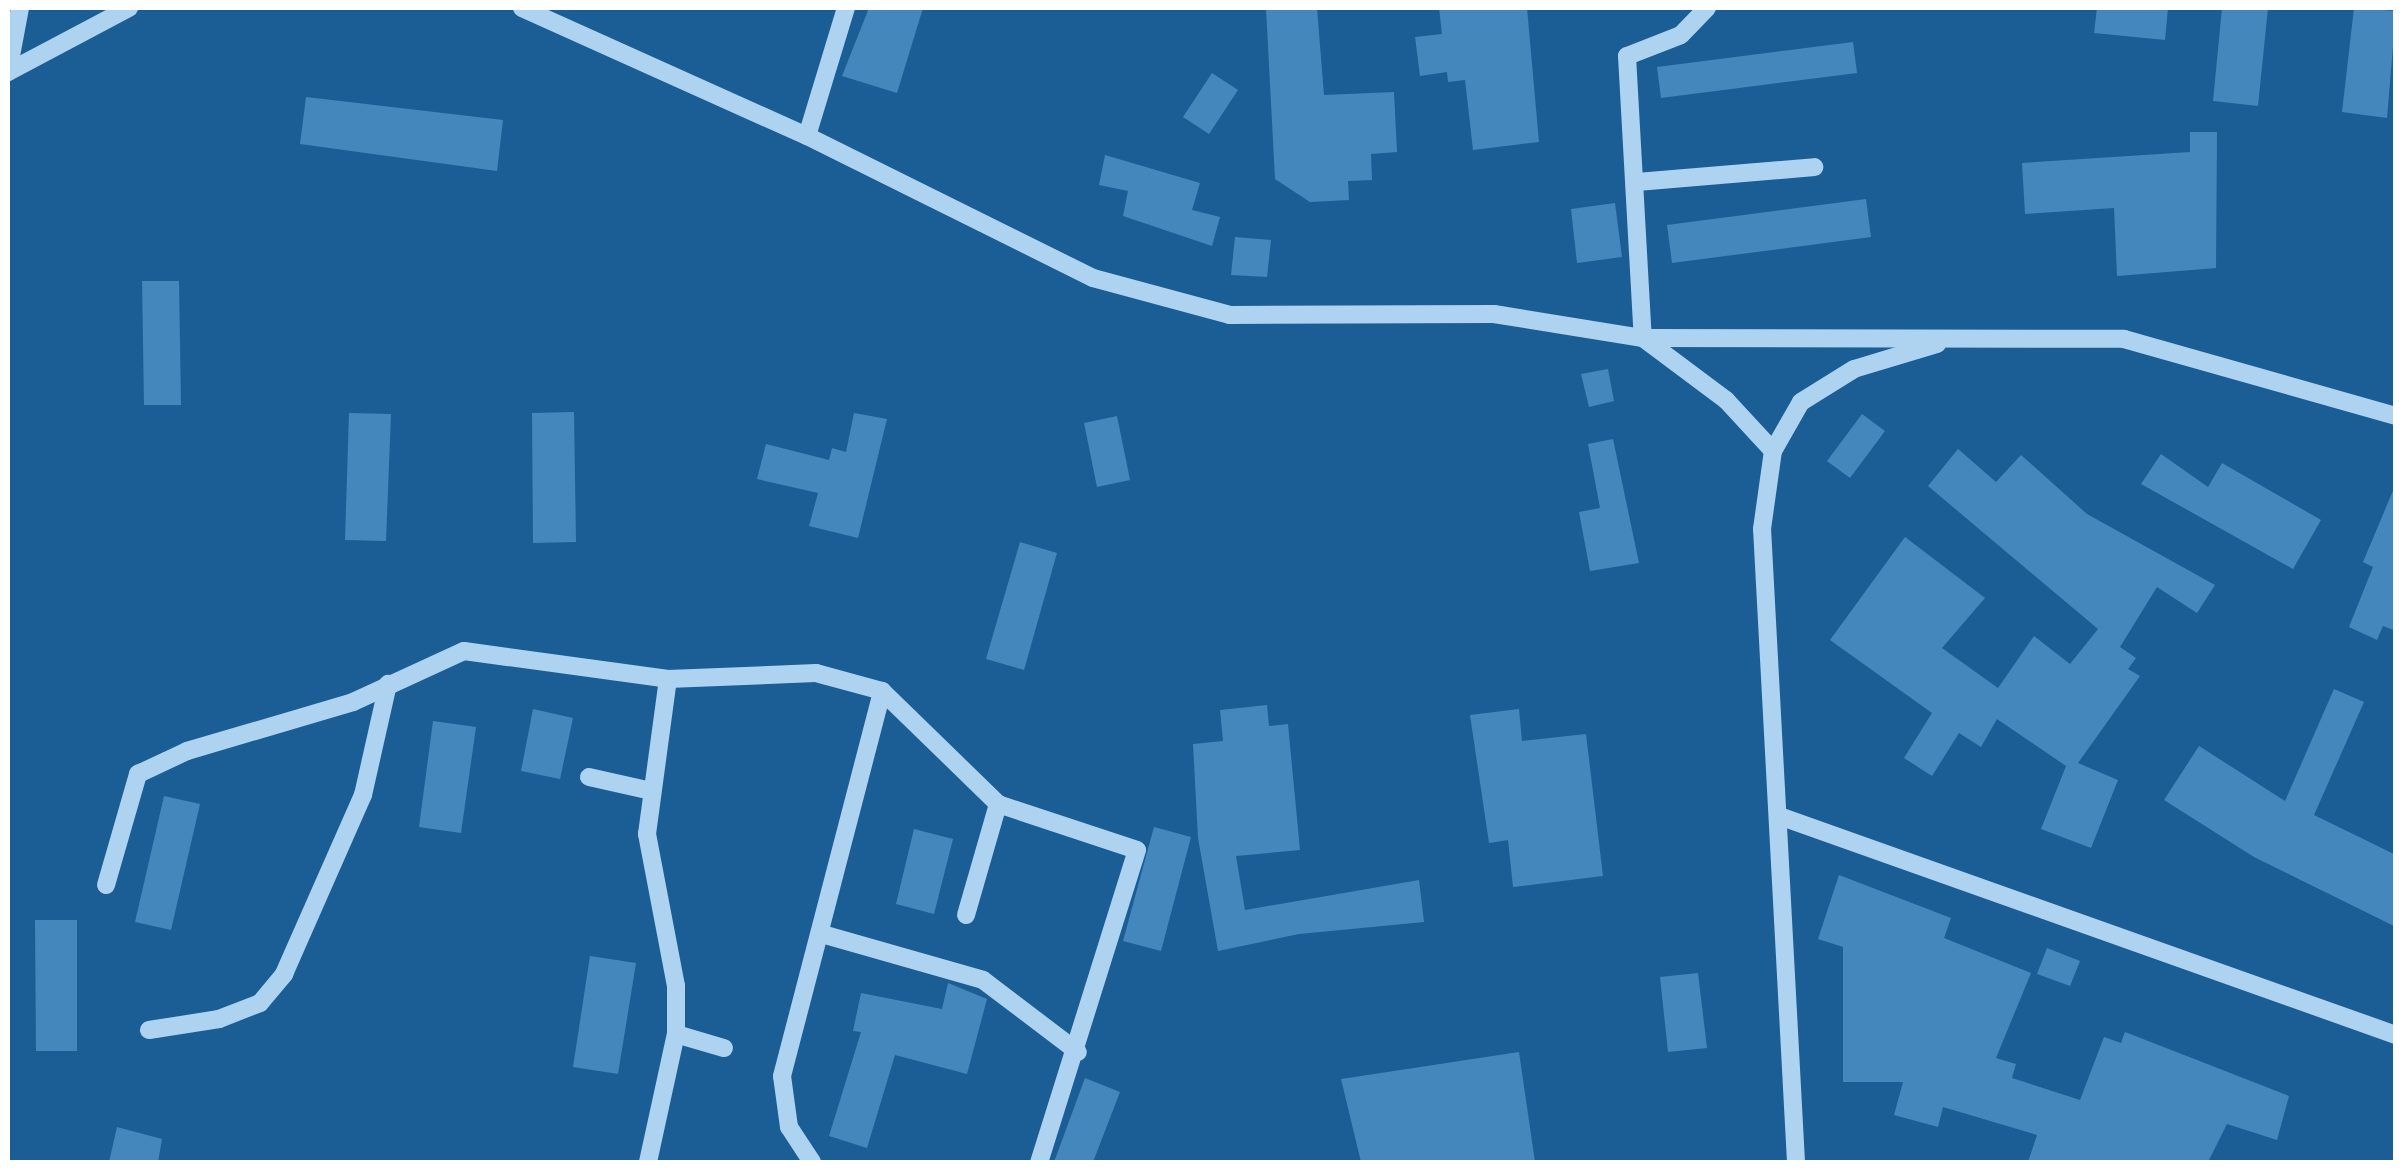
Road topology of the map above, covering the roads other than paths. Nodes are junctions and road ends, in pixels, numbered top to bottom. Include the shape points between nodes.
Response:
1 (20, 8) edge
2 (130, 8) edge
3 (522, 8) edge
4 (846, 8) edge
5 (1707, 8) edge
6 (8, 72) edge
7 (807, 136) junction
8 (1814, 167) dead end
9 (1636, 182) junction
10 (1643, 338) junction
11 (1957, 338) junction
12 (2396, 416) edge
13 (1773, 451) junction
14 (668, 678) junction
15 (388, 684) junction
16 (882, 691) junction
17 (589, 778) dead end
18 (651, 791) junction
19 (998, 804) junction
20 (1782, 817) junction
21 (106, 886) dead end
22 (966, 915) dead end
23 (822, 934) junction
24 (148, 1030) dead end
25 (676, 1034) junction
26 (2396, 1035) edge
27 (724, 1048) dead end
28 (1078, 1052) junction
29 (648, 1162) edge
30 (812, 1162) edge
31 (1039, 1162) edge
32 (1796, 1162) edge

1 - 6 street
2 - 6 street
3 - 7 street
4 - 7 street
5 - 9 street via 1681,36 1627,56
7 - 10 street via 1093,278 1230,315 1494,314
8 - 9 street
9 - 10 street
10 - 11 street
10 - 13 street via 1726,400
11 - 12 street via 2124,339
11 - 13 street via 1854,370 1801,402
13 - 20 street via 1762,528
14 - 15 street via 464,651
14 - 16 street via 816,672
14 - 18 street
15 - 21 street via 138,774
15 - 24 street via 363,795 284,974 260,1004 219,1020
16 - 19 street
16 - 23 street
17 - 18 street
18 - 25 street via 647,834 676,986
19 - 22 street
19 - 28 street via 1138,850
20 - 26 street
20 - 32 street
23 - 28 street via 983,980
23 - 30 street via 782,1076 789,1126
25 - 27 street
25 - 29 street
28 - 31 street

